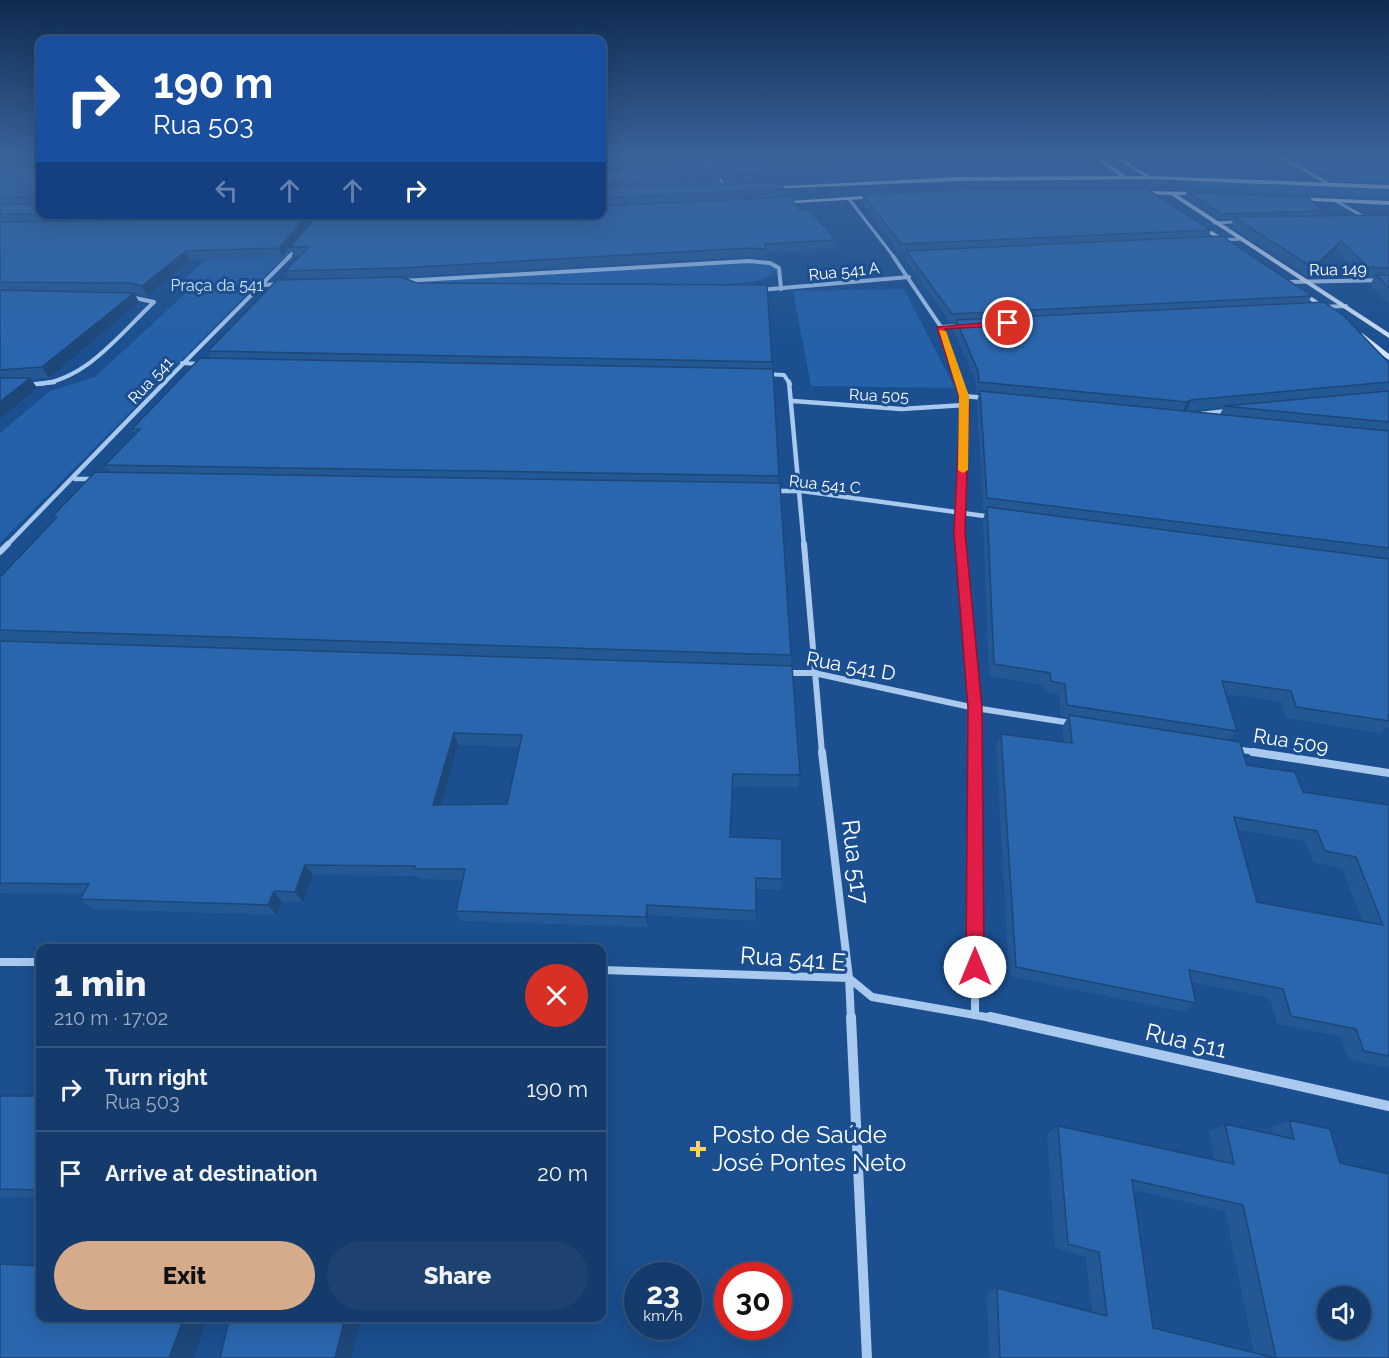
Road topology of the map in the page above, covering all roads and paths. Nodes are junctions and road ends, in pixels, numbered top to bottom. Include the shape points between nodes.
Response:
1 (866, 221) edge
2 (1194, 221) edge
3 (1238, 221) edge
4 (1214, 223) joint
5 (1242, 239) junction
6 (1212, 240) edge
7 (1224, 240) junction
8 (301, 243) edge
9 (1242, 252) edge
10 (904, 255) edge
11 (892, 256) junction
12 (909, 277) junction
13 (1280, 277) edge
14 (1389, 280) edge
15 (391, 281) edge
16 (403, 281) junction
17 (1287, 282) junction
18 (1308, 282) junction
19 (287, 284) edge
20 (263, 285) junction
21 (419, 287) edge
22 (757, 290) edge
23 (781, 290) junction
24 (125, 297) edge
25 (1346, 306) junction
26 (1313, 307) edge
27 (1324, 307) junction
28 (1334, 314) edge
29 (964, 326) edge
30 (941, 327) junction
31 (1352, 329) edge
32 (1389, 336) edge
33 (1389, 358) edge
34 (182, 363) junction
35 (206, 364) edge
36 (760, 374) edge
37 (22, 385) edge
38 (964, 396) junction
39 (987, 398) edge
40 (793, 401) junction
41 (965, 405) junction
42 (1230, 411) edge
43 (1205, 420) edge
44 (75, 479) junction
45 (98, 479) edge
46 (766, 491) edge
47 (802, 491) junction
48 (960, 513) junction
49 (994, 518) edge
50 (0, 552) edge
51 (778, 672) edge
52 (814, 674) junction
53 (975, 708) junction
54 (1082, 725) edge
55 (1223, 747) edge
56 (1389, 773) edge
57 (0, 962) edge
58 (36, 962) edge
59 (606, 970) edge
60 (849, 978) junction
61 (975, 1014) junction
62 (1389, 1106) edge
63 (867, 1358) edge

1 - 11 street
2 - 7 street
3 - 4 street
4 - 5 street
5 - 7 street
5 - 18 street
6 - 7 street
7 - 9 street
8 - 20 street, Rua 541
10 - 11 street
11 - 12 street
12 - 23 street, Rua 541 A
12 - 30 street
13 - 17 street
14 - 18 street, Rua 149
15 - 16 street, Rua 541 A
16 - 21 street, Rua 541 A
16 - 23 street, Rua 541 A via 749,261 779,268
17 - 18 street, Rua 149
17 - 27 street
18 - 25 street
19 - 20 street
20 - 34 street, Rua 541
22 - 23 street, Rua 541 A
24 - 37 street via 152,300 151,306 78,373 57,382
25 - 27 street
25 - 32 street
26 - 27 street
27 - 28 street
29 - 30 street
30 - 38 street
31 - 33 street
34 - 35 street
34 - 44 street, Rua 541
36 - 40 street, Rua 517 via 784,375 790,383
38 - 39 street
38 - 41 street
40 - 41 street, Rua 505 via 901,410
40 - 47 street, Rua 517
41 - 48 street
42 - 43 street via 1192,417
44 - 45 street
44 - 50 street, Rua 541
46 - 47 street, Rua 541 C
47 - 48 street, Rua 541 C
47 - 52 street, Rua 517
48 - 49 street, Rua 541 C
48 - 53 street
51 - 52 street, Rua 541 D
52 - 53 street, Rua 541 D
52 - 60 street, Rua 517
53 - 54 street
53 - 61 street
55 - 56 street, Rua 509
57 - 58 street
59 - 60 street, Rua 541 E
60 - 61 street, Rua 541 E via 872,997
60 - 63 street, Rua 517
61 - 62 street, Rua 511

